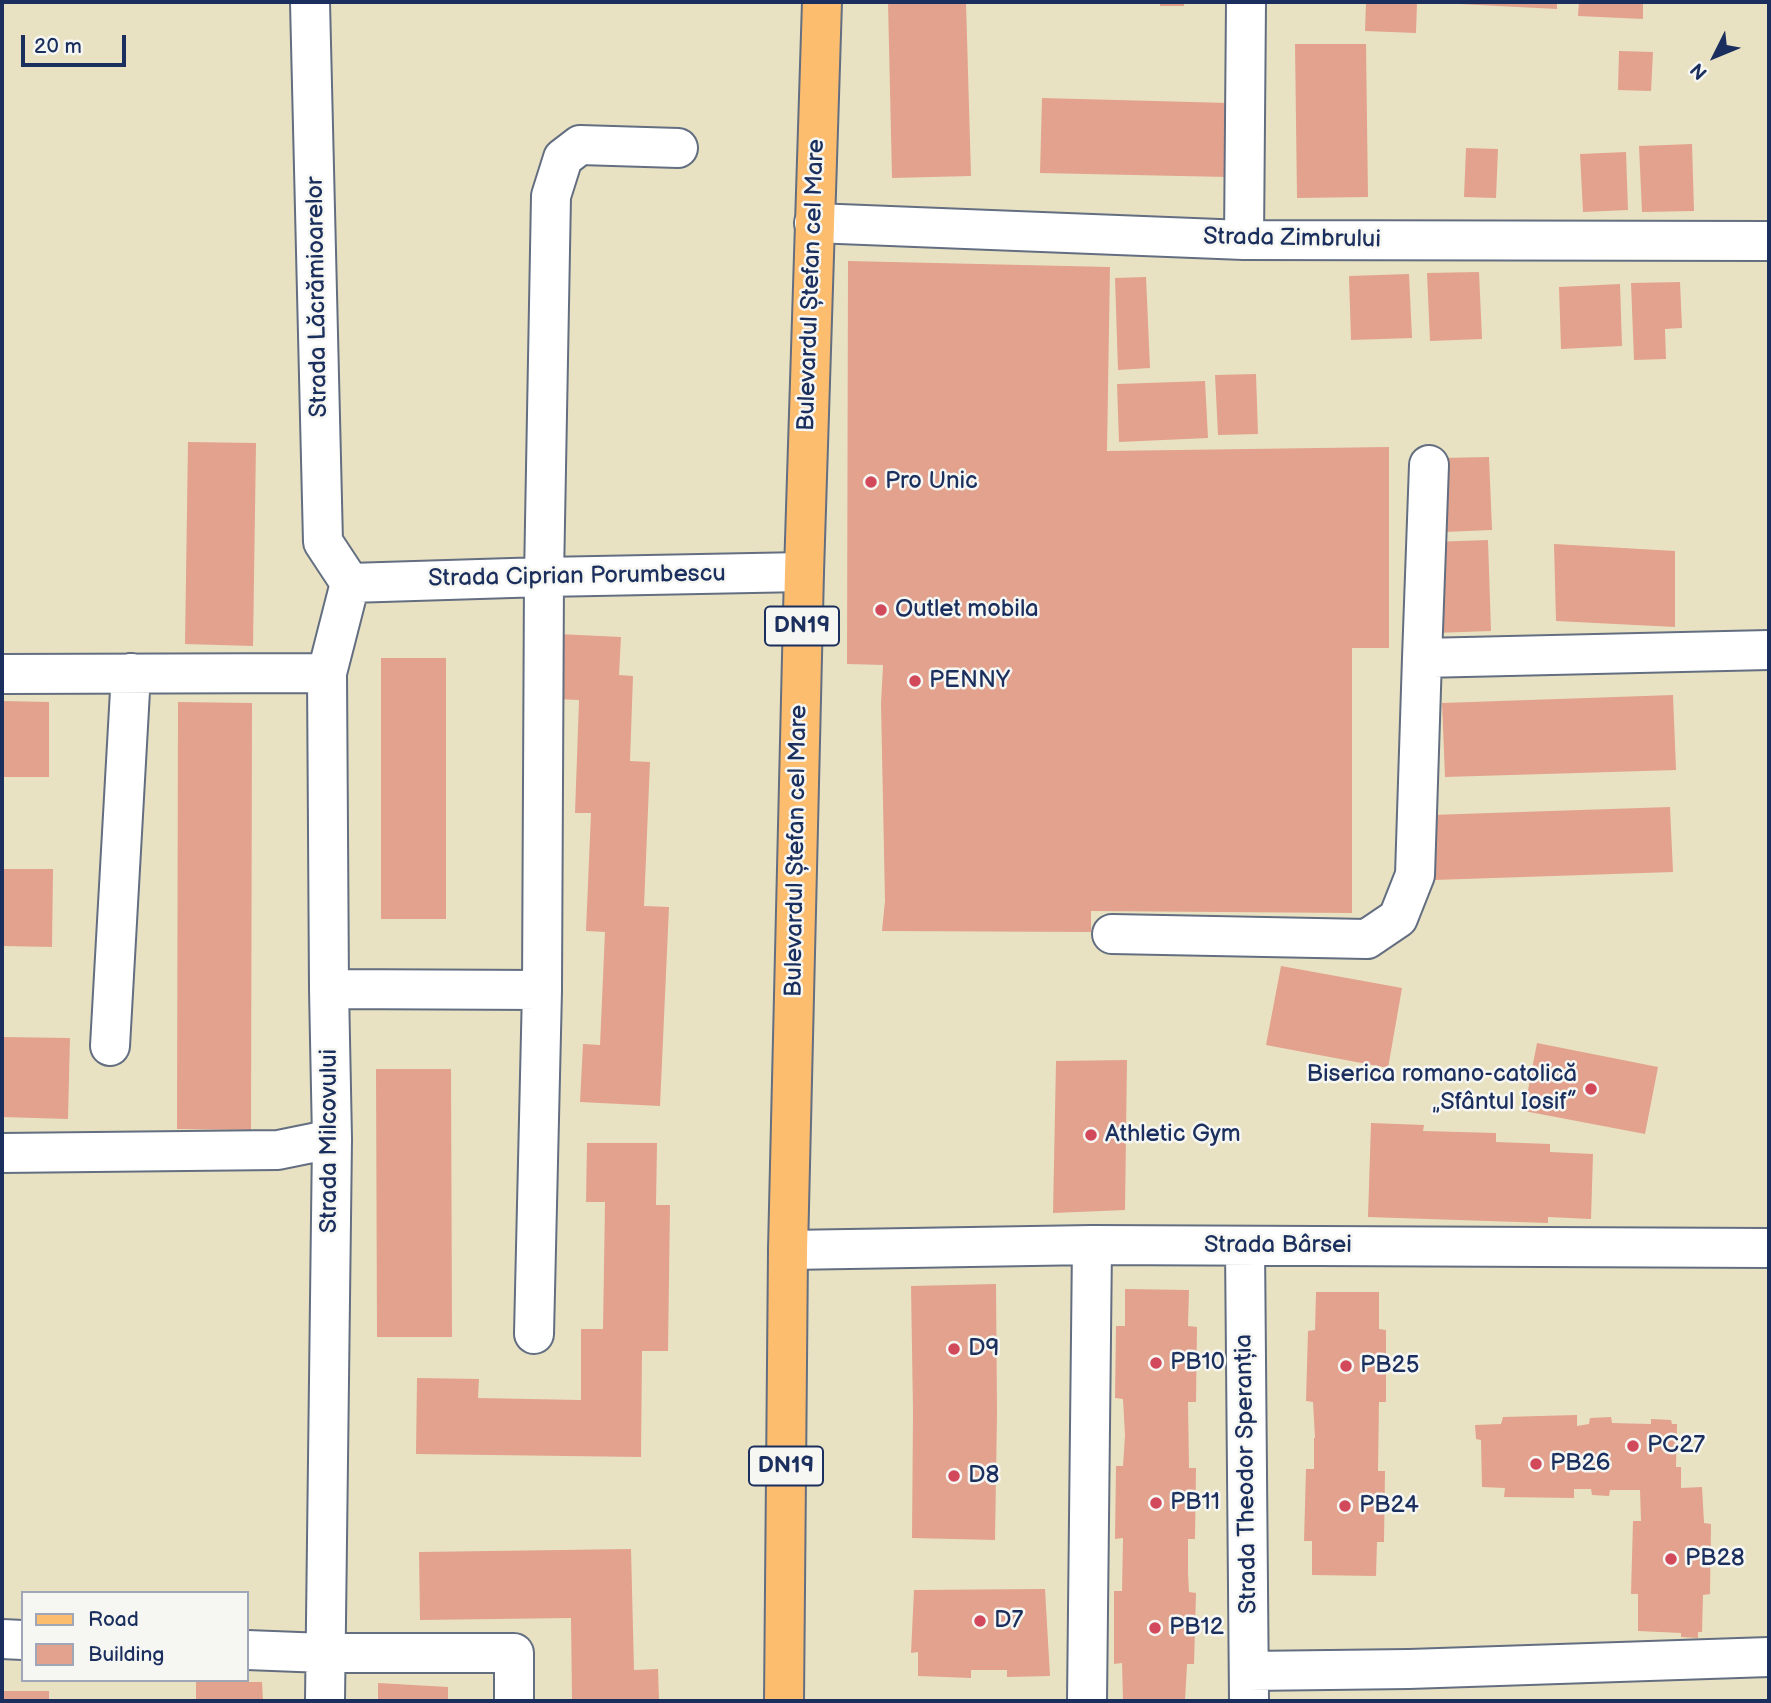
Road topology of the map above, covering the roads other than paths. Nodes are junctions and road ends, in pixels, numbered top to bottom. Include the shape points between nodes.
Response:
1 (310, 2) edge
2 (822, 2) edge
3 (1247, 2) edge
4 (678, 148) dead end
5 (814, 223) junction
6 (1244, 240) junction
7 (1769, 241) edge
8 (1429, 466) dead end
9 (804, 572) junction
10 (544, 577) junction
11 (351, 583) junction
12 (1769, 650) edge
13 (1422, 658) junction
14 (131, 673) junction
15 (327, 673) junction
16 (2, 674) edge
17 (1112, 934) dead end
18 (329, 989) junction
19 (542, 990) junction
20 (110, 1046) dead end
21 (332, 1139) junction
22 (2, 1153) edge
23 (1092, 1245) junction
24 (1245, 1246) junction
25 (1769, 1248) edge
26 (788, 1250) junction
27 (534, 1334) dead end
28 (2, 1639) edge
29 (21, 1640) edge
30 (248, 1650) edge
31 (324, 1653) junction
32 (1769, 1657) edge
33 (1409, 1685) edge
34 (1249, 1686) edge
35 (325, 1701) edge
36 (514, 1701) edge
37 (783, 1701) edge
38 (1087, 1701) edge

1 - 11 street, Strada Lăcrămioarelor via 323,542
2 - 5 main road, Bulevardul Ștefan cel Mare / DN19
3 - 6 street
4 - 10 street via 580,145 562,158 551,196
5 - 6 street, Strada Zimbrului
5 - 9 main road, Bulevardul Ștefan cel Mare / DN19
6 - 7 street, Strada Zimbrului
8 - 13 street
9 - 10 street, Strada Ciprian Porumbescu
9 - 26 main road, Bulevardul Ștefan cel Mare / DN19
10 - 11 street, Strada Ciprian Porumbescu
10 - 19 street
11 - 15 street, Strada Milcovului
12 - 13 street
13 - 17 street via 1415,875 1398,918 1367,939
14 - 15 street
14 - 16 street
14 - 20 street
15 - 18 street, Strada Milcovului
18 - 19 street
18 - 21 street, Strada Milcovului
19 - 27 street
21 - 22 street via 278,1150
21 - 31 street, Strada Milcovului
23 - 24 street, Strada Bârsei
23 - 26 street, Strada Bârsei
23 - 38 street
24 - 25 street, Strada Bârsei
24 - 34 street, Strada Theodor Speranția
26 - 37 main road, Bulevardul Ștefan cel Mare / DN19
28 - 29 street
30 - 31 street
31 - 35 street, Strada Milcovului
31 - 36 street via 514,1653
32 - 33 street
33 - 34 street

